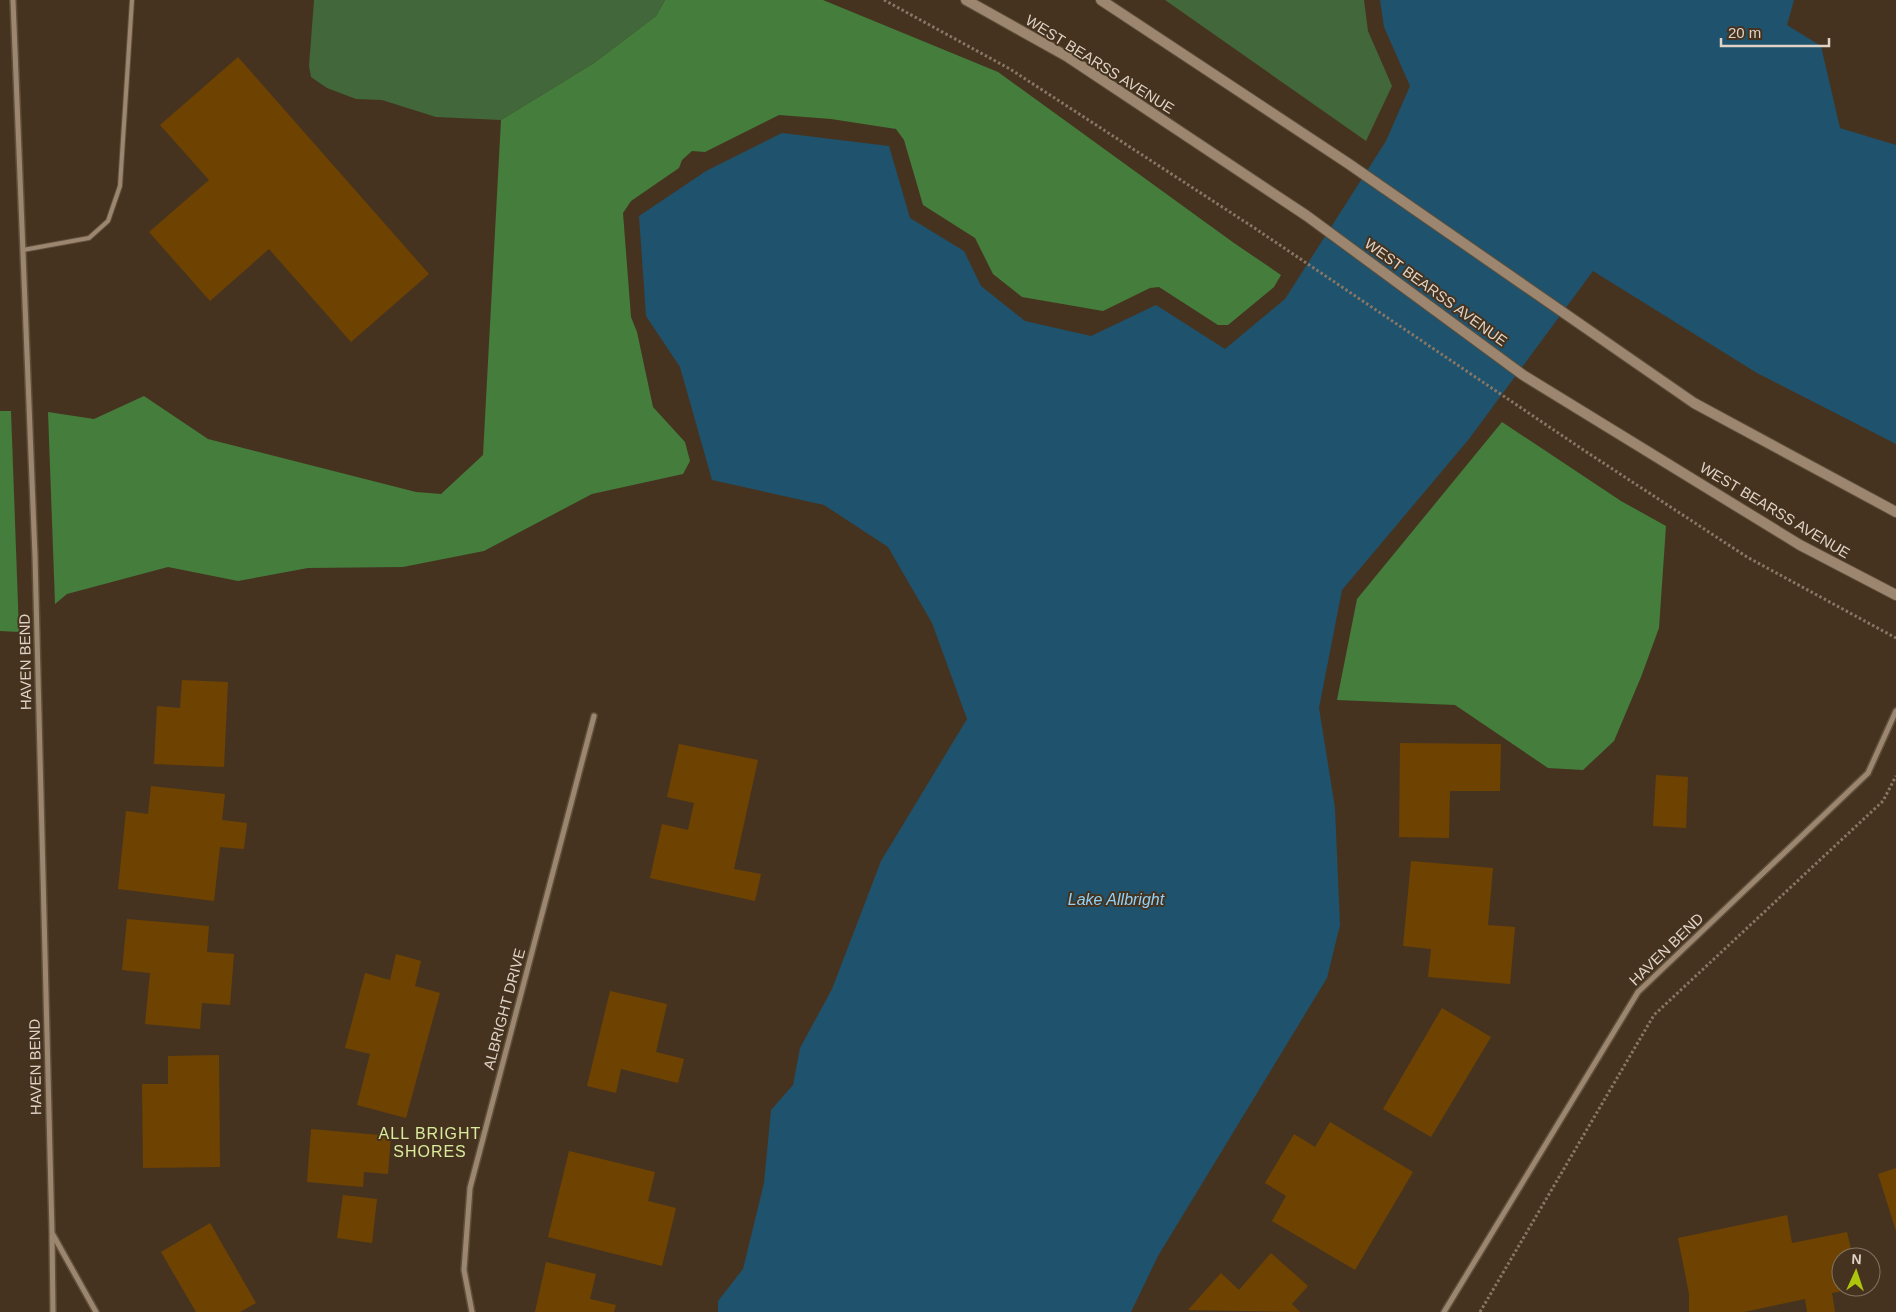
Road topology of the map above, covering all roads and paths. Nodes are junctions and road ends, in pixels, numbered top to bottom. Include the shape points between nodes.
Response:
1 (13, 0) edge
2 (132, 0) edge
3 (884, 0) edge
4 (966, 0) edge
5 (1101, 0) edge
6 (23, 250) junction
7 (1896, 512) edge
8 (1896, 595) edge
9 (1896, 638) edge
10 (1896, 711) edge
11 (594, 716) dead end
12 (1896, 776) edge
13 (52, 1233) junction
14 (53, 1312) edge
15 (96, 1312) edge
16 (472, 1312) edge
17 (1444, 1312) edge
18 (1480, 1312) edge

1 - 6 street, HAVEN BEND
2 - 6 lane via 120,186 108,221 89,238
3 - 9 path via 1010,68 1747,557
4 - 8 main road, WEST BEARSS AVENUE via 1068,57 1306,216 1523,375 1800,545
5 - 7 main road via 1349,164 1694,403
6 - 13 street, HAVEN BEND via 35,556
10 - 17 street, HAVEN BEND via 1868,773 1638,992
11 - 16 street, ALBRIGHT DRIVE via 470,1188 464,1270
12 - 18 path via 1883,801 1654,1015
13 - 14 street
13 - 15 street, HAVEN BEND

